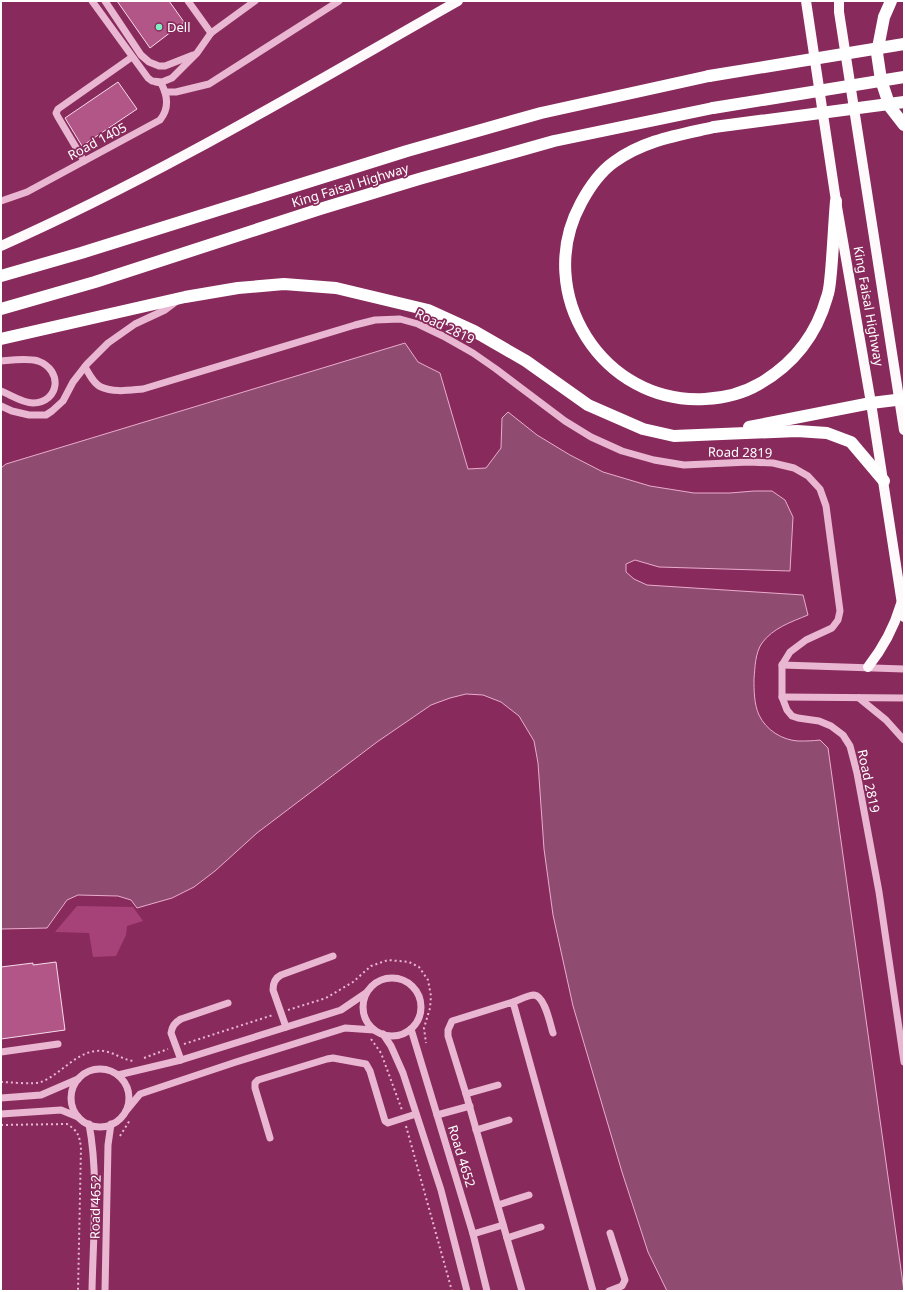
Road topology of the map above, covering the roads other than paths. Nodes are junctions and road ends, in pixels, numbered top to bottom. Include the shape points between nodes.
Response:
1 (92, 1) edge
2 (106, 1) edge
3 (188, 1) edge
4 (255, 1) edge
5 (339, 1) edge
6 (458, 1) edge
7 (806, 1) edge
8 (837, 1) edge
9 (891, 1) edge
10 (211, 33) junction
11 (904, 44) edge
12 (196, 53) junction
13 (132, 57) junction
14 (904, 77) edge
15 (152, 81) junction
16 (164, 92) junction
17 (904, 102) edge
18 (904, 125) edge
19 (84, 162) junction
20 (1, 201) edge
21 (836, 201) junction
22 (1, 246) edge
23 (1, 276) edge
24 (180, 298) junction
25 (1, 309) edge
26 (1, 339) edge
27 (1, 361) edge
28 (85, 367) junction
29 (1, 392) edge
30 (902, 400) edge
31 (871, 403) junction
32 (1, 406) edge
33 (904, 430) edge
34 (709, 434) junction
35 (884, 481) junction
36 (902, 603) junction
37 (904, 616) edge
38 (782, 665) junction
39 (868, 667) junction
40 (904, 669) edge
41 (782, 697) junction
42 (858, 698) junction
43 (904, 698) edge
44 (904, 740) edge
45 (333, 956) dead end
46 (366, 993) junction
47 (513, 1002) junction
48 (228, 1003) dead end
49 (286, 1028) junction
50 (411, 1029) junction
51 (374, 1030) junction
52 (553, 1033) dead end
53 (383, 1034) junction
54 (58, 1044) dead end
55 (1, 1052) edge
56 (181, 1060) junction
57 (904, 1062) edge
58 (118, 1075) junction
59 (78, 1079) junction
60 (498, 1085) dead end
61 (466, 1094) junction
62 (1, 1098) edge
63 (470, 1106) junction
64 (126, 1110) junction
65 (1, 1114) edge
66 (416, 1114) junction
67 (437, 1115) junction
68 (78, 1117) junction
69 (509, 1120) dead end
70 (89, 1124) junction
71 (111, 1124) junction
72 (476, 1130) junction
73 (270, 1138) dead end
74 (529, 1195) dead end
75 (498, 1205) junction
76 (503, 1225) junction
77 (541, 1228) dead end
78 (610, 1233) dead end
79 (473, 1234) junction
80 (507, 1238) junction
81 (92, 1291) edge
82 (106, 1291) edge
83 (467, 1291) edge
84 (487, 1291) edge
85 (522, 1291) edge
86 (593, 1291) edge
87 (609, 1291) edge

1 - 13 street
2 - 12 street via 141,55 149,62 165,66
3 - 10 street
4 - 10 street
5 - 16 street via 209,84 176,92
6 - 22 main road via 206,144
7 - 21 main road, King Faisal Highway
8 - 30 main road, King Faisal Highway
9 - 18 highway via 884,17 877,53 881,80 890,107
10 - 12 street
11 - 23 highway, King Faisal Highway, bridge via 709,76 541,113 407,151
12 - 15 street via 167,81
13 - 15 street
13 - 19 street via 58,109 56,113
14 - 25 highway, King Faisal Highway, bridge via 713,108 554,141 320,209 95,282
15 - 16 street via 161,83
16 - 19 street, Road 1405 via 167,105 160,120
17 - 21 highway, bridge via 714,127 642,145 613,163 589,187 573,217 565,250 565,282 573,312 587,341 608,365 632,383 660,395 690,400 720,398 749,390 776,375 799,353 817,326 828,296
19 - 20 street, Road 1405 via 27,192
21 - 31 main road, King Faisal Highway
24 - 26 highway
24 - 28 street via 165,310 145,319 108,343
24 - 34 highway via 238,288 284,284 336,288 428,310 474,331 526,361 588,405 643,429 674,436
27 - 29 street via 34,360 51,370 56,383 53,393 39,402 24,401
28 - 32 street via 63,401 46,415 20,414
28 - 38 street, Road 2819 via 100,387 113,390 143,389 355,325 375,320 400,319 424,327 473,353 565,421 591,437 622,451 684,465 749,462 773,463 794,468 808,476 820,489 826,506 840,610 838,620 832,628 806,640 790,652
30 - 31 highway
30 - 33 main road, King Faisal Highway
31 - 34 highway
31 - 35 main road, King Faisal Highway
34 - 35 highway via 797,431 827,433 851,442
35 - 36 main road, King Faisal Highway
36 - 37 main road, King Faisal Highway
36 - 39 main road via 892,630
38 - 39 street
38 - 41 street, Road 2819
39 - 40 street
41 - 42 street
41 - 57 street, Road 2819 via 792,716 831,726 843,735 850,746 879,892
42 - 43 street
42 - 44 street via 886,720
45 - 49 street via 276,978 273,990
46 - 49 street via 341,1010
46 - 50 street via 383,979 405,980 413,986 421,1001 421,1009 419,1019
46 - 51 street via 364,1014
47 - 52 street via 534,995 539,997
47 - 61 street via 452,1020 449,1025 448,1036
47 - 86 street
48 - 56 street via 175,1023 172,1033
49 - 56 street
50 - 53 street via 392,1036
50 - 67 street, Road 4652
51 - 53 street
51 - 64 street via 345,1028 236,1062 140,1094
53 - 66 street via 403,1073
54 - 55 street
56 - 58 street
58 - 59 street via 102,1069 93,1070
58 - 64 street via 128,1092
59 - 62 street via 41,1094
59 - 68 street via 71,1098
60 - 61 street
61 - 63 street
63 - 67 street
63 - 72 street
64 - 71 street via 120,1119
65 - 68 street via 62,1110
66 - 73 street via 391,1123 385,1121 366,1064 333,1058 255,1083 254,1088
66 - 83 street via 441,1190
67 - 79 street, Road 4652
68 - 70 street
69 - 72 street
70 - 71 street
70 - 81 street, Road 4652 via 93,1146 94,1197
71 - 82 street, Road 4652 via 108,1145
72 - 75 street
74 - 75 street
75 - 76 street
76 - 79 street
76 - 80 street
77 - 80 street
78 - 87 street via 625,1280 622,1286
79 - 84 street, Road 4652
80 - 85 street

